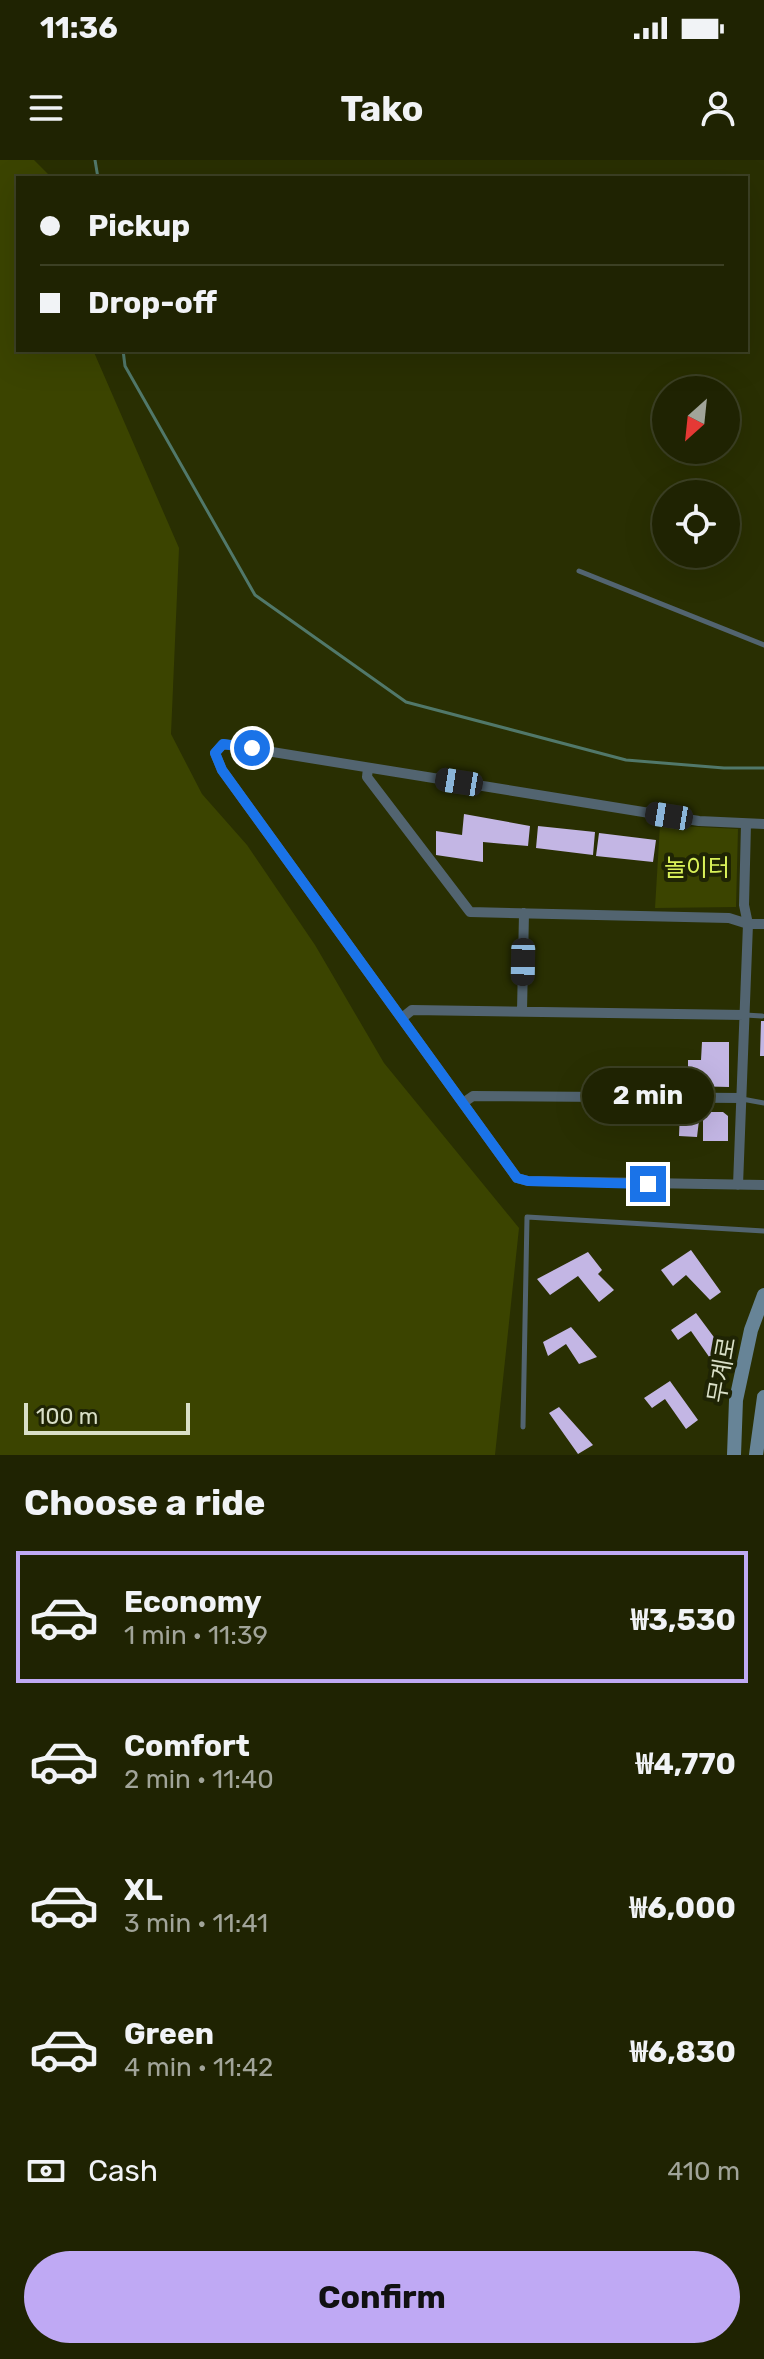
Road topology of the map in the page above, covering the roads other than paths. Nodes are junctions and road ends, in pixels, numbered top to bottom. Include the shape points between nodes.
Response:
1 (579, 571) dead end
2 (764, 645) edge
3 (368, 768) junction
4 (746, 824) junction
5 (764, 824) edge
6 (524, 913) junction
7 (748, 924) junction
8 (764, 924) edge
9 (522, 1011) junction
10 (744, 1015) junction
11 (762, 1016) dead end
12 (402, 1018) junction
13 (741, 1098) junction
14 (463, 1103) junction
15 (764, 1103) edge
16 (738, 1185) junction
17 (764, 1185) edge
18 (764, 1231) edge
19 (764, 1295) edge
20 (764, 1397) edge
21 (523, 1427) dead end
22 (734, 1455) edge
23 (756, 1455) edge

1 - 2 lane
3 - 4 street
3 - 6 street via 367,777 470,912
3 - 12 street via 223,744 215,753 222,770
4 - 5 street
4 - 7 street
6 - 7 street via 729,918
6 - 9 street
7 - 8 street
7 - 10 street
9 - 10 street
9 - 12 street via 412,1010
10 - 11 lane
10 - 13 street
12 - 14 street
13 - 14 street via 473,1096
13 - 15 lane
13 - 16 street
14 - 16 street via 517,1178
16 - 17 street
18 - 21 lane via 527,1217
19 - 22 main road, 무계로 via 736,1400
20 - 23 main road, 무계로

